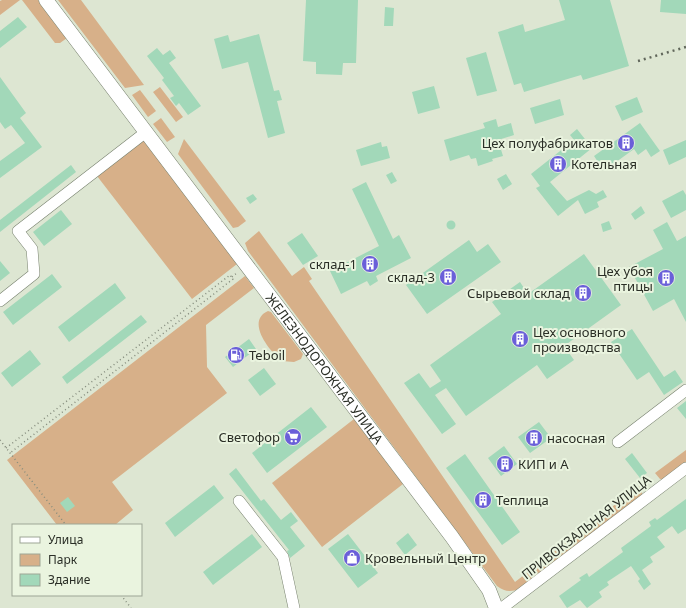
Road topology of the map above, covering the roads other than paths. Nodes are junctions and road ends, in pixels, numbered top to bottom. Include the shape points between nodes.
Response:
1 (46, 0) edge
2 (146, 132) junction
3 (0, 301) edge
4 (686, 390) edge
5 (618, 442) dead end
6 (686, 468) edge
7 (239, 501) dead end
8 (294, 608) edge
9 (496, 608) edge
10 (502, 608) edge

1 - 2 main road, ЖЕЛЕЗНОДОРОЖНАЯ УЛИЦА
2 - 3 street via 18,232 32,249 34,274
2 - 9 main road, ЖЕЛЕЗНОДОРОЖНАЯ УЛИЦА via 452,537 489,590
4 - 5 street
6 - 10 street, ПРИВОКЗАЛЬНАЯ УЛИЦА
7 - 8 street via 283,557

